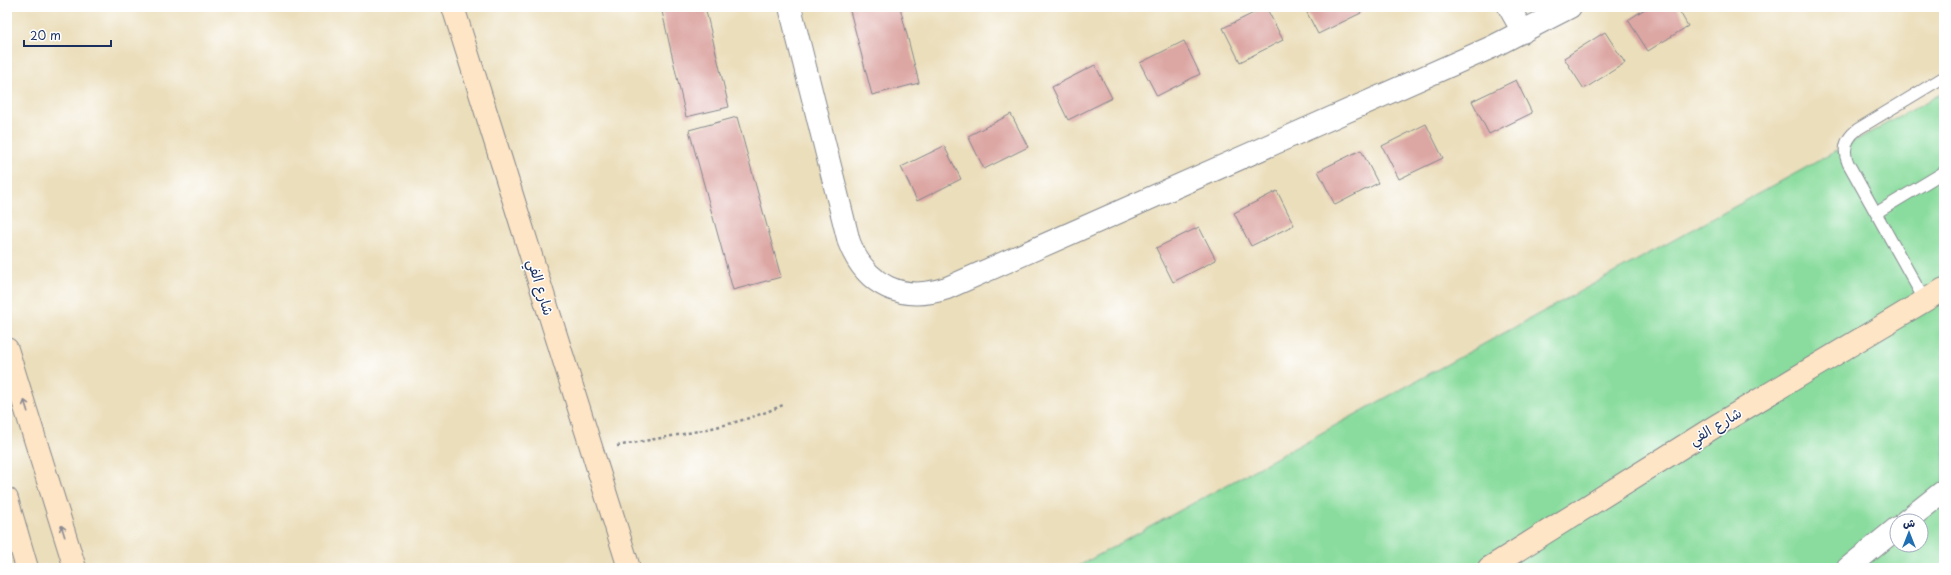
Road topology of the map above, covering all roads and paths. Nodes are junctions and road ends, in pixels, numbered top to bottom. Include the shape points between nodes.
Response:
1 (453, 7) edge
2 (790, 7) edge
3 (1509, 7) edge
4 (1570, 7) edge
5 (1523, 32) junction
6 (1944, 77) edge
7 (1944, 172) edge
8 (1876, 213) junction
9 (1944, 289) edge
10 (1925, 301) junction
11 (7, 349) edge
12 (783, 405) dead end
13 (593, 450) junction
14 (1944, 491) edge
15 (7, 499) edge
16 (1916, 513) edge
17 (1889, 535) edge
18 (27, 568) edge
19 (75, 568) edge
20 (628, 568) edge
21 (1489, 568) edge
22 (1848, 568) edge

1 - 13 street, شارع الفي
2 - 5 street via 856,258 866,273 880,284 897,291 915,293 933,293 947,288
3 - 5 street
4 - 5 street
6 - 8 lane via 1858,129 1846,142 1848,163
7 - 8 lane
8 - 10 lane
9 - 10 street, شارع الفي
10 - 21 street, شارع الفي via 1707,431
19 -> 11 street
12 - 13 path via 732,424
13 - 20 street, شارع الفي
14 - 16 street
15 - 18 street
17 - 22 street

